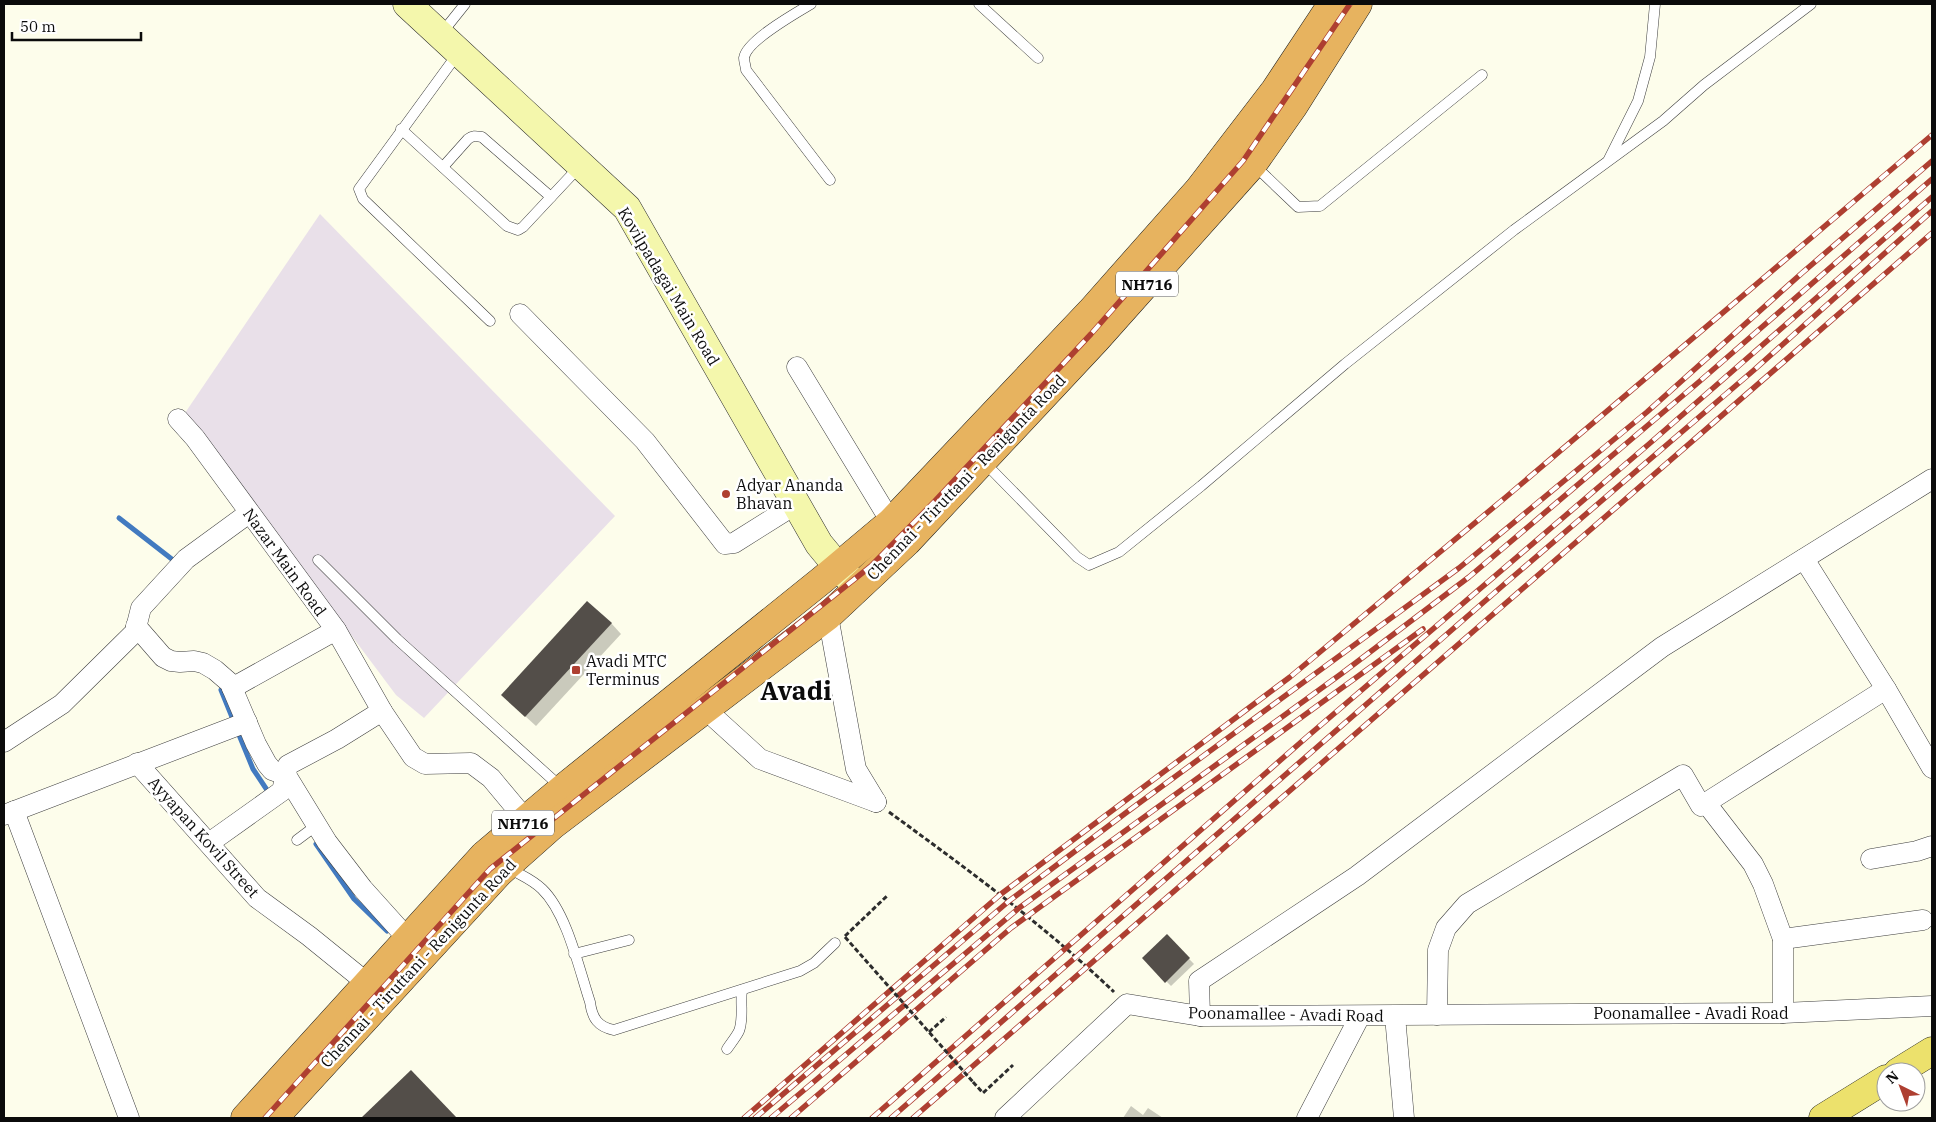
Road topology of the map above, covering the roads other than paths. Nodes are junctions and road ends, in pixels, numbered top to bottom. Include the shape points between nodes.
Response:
1 (407, 4) edge
2 (465, 4) edge
3 (811, 4) edge
4 (979, 4) edge
5 (1332, 4) edge
6 (1358, 4) edge
7 (1654, 4) edge
8 (1811, 4) edge
9 (450, 43) junction
10 (1038, 58) dead end
11 (1482, 75) dead end
12 (402, 130) junction
13 (1607, 162) junction
14 (1253, 164) junction
15 (581, 165) junction
16 (443, 167) junction
17 (830, 180) dead end
18 (551, 197) junction
19 (520, 314) dead end
20 (490, 321) dead end
21 (797, 367) dead end
22 (178, 419) dead end
23 (974, 453) junction
24 (1932, 479) edge
25 (796, 504) junction
26 (249, 513) junction
27 (899, 532) junction
28 (1804, 559) junction
29 (318, 560) dead end
30 (838, 567) junction
31 (859, 587) junction
32 (828, 616) junction
33 (136, 626) junction
34 (336, 630) junction
35 (232, 688) junction
36 (1886, 689) junction
37 (705, 709) junction
38 (382, 711) junction
39 (236, 726) junction
40 (4, 742) edge
41 (137, 763) junction
42 (1932, 768) edge
43 (287, 770) junction
44 (570, 798) junction
45 (1706, 803) junction
46 (9, 813) edge
47 (526, 820) junction
48 (317, 825) junction
49 (297, 840) dead end
50 (209, 843) junction
51 (1932, 846) edge
52 (1871, 859) dead end
53 (506, 866) junction
54 (1923, 920) dead end
55 (408, 939) junction
56 (1784, 939) junction
57 (629, 940) dead end
58 (834, 943) dead end
59 (574, 954) junction
60 (367, 983) junction
61 (742, 990) junction
62 (1932, 1006) edge
63 (1783, 1013) junction
64 (1437, 1015) junction
65 (1200, 1016) junction
66 (1360, 1016) junction
67 (1395, 1016) junction
68 (727, 1049) dead end
69 (1932, 1051) edge
70 (1914, 1062) edge
71 (1876, 1085) edge
72 (129, 1118) edge
73 (245, 1118) edge
74 (274, 1118) edge
75 (1005, 1118) edge
76 (1307, 1118) edge
77 (1404, 1118) edge
78 (1823, 1118) edge

1 - 9 main road, Kovilpadagai Main Road
2 - 9 lane
3 - 17 lane via 749,47 744,58 746,70
4 - 10 lane
5 - 23 highway, Chennai - Tiruttani - Renigunta Road / NH716 via 1275,90 1199,189 1091,311
6 - 14 highway, Chennai - Tiruttani - Renigunta Road / NH716
7 - 13 lane via 1650,58 1638,101
8 - 13 lane
9 - 12 lane
9 - 15 main road, Kovilpadagai Main Road
11 - 14 lane via 1320,206 1298,207
12 - 16 lane
12 - 20 lane via 361,184 360,194
13 - 23 lane via 1345,364 1186,498 1107,558 1089,564 1077,557
14 - 23 highway, Chennai - Tiruttani - Renigunta Road / NH716 via 1096,340
15 - 18 lane
15 - 25 main road, Kovilpadagai Main Road via 627,208
16 - 18 lane via 471,136 482,137
16 - 18 lane via 513,230 523,226
19 - 25 street via 646,441 725,544 734,543
21 - 27 street
22 - 26 street, Nazar Main Road
23 - 27 highway, Chennai - Tiruttani - Renigunta Road / NH716
24 - 28 street
25 - 30 main road, Kovilpadagai Main Road via 819,544
26 - 33 street via 186,559 141,608
26 - 34 street, Nazar Main Road
27 - 30 highway, Chennai - Tiruttani - Renigunta Road
27 - 31 highway, Chennai - Tiruttani - Renigunta Road
28 - 36 street
28 - 65 street via 1662,647 1357,876 1199,982
29 - 44 lane via 397,639
30 - 31 main road, Kovilpadagai Main Road
30 - 44 highway, Chennai - Tiruttani - Renigunta Road / NH716
31 - 32 highway, Chennai - Tiruttani - Renigunta Road
32 - 37 highway, Chennai - Tiruttani - Renigunta Road
32 - 37 street via 856,769 876,802 760,758
33 - 35 street via 163,657 171,661 203,663 220,674
33 - 40 street via 135,632 62,704
34 - 35 street
34 - 38 street, Nazar Main Road
35 - 39 street
36 - 42 street
36 - 45 street
37 - 44 highway, Chennai - Tiruttani - Renigunta Road
38 - 43 street
38 - 47 street, Nazar Main Road via 413,757 425,764 471,763 491,778
39 - 41 street
39 - 43 street via 272,770
41 - 46 street
41 - 50 street, Ayyapan Kovil Street
43 - 48 street
43 - 50 street via 282,791
44 - 47 highway, Chennai - Tiruttani - Renigunta Road / NH716
44 - 53 highway, Chennai - Tiruttani - Renigunta Road
45 - 56 street via 1753,864
45 - 64 street via 1701,806 1682,775 1467,904 1446,928 1438,950
46 - 72 street
47 - 55 highway, Chennai - Tiruttani - Renigunta Road / NH716 via 484,855
48 - 49 lane
48 - 55 street via 363,889
50 - 60 street, Ayyapan Kovil Street via 258,898
51 - 52 street
53 - 59 lane via 529,878 551,900 565,925
53 - 74 highway, Chennai - Tiruttani - Renigunta Road
54 - 56 street
55 - 60 highway, Chennai - Tiruttani - Renigunta Road / NH716
56 - 63 street
57 - 59 lane
58 - 61 lane via 814,963 800,971
59 - 61 lane via 595,1020 614,1030
60 - 73 highway, Chennai - Tiruttani - Renigunta Road / NH716
61 - 68 lane via 739,1031
62 - 63 street, Poonamallee - Avadi Road
63 - 64 street, Poonamallee - Avadi Road
64 - 67 street, Poonamallee - Avadi Road
65 - 66 street, Poonamallee - Avadi Road
65 - 75 street, Poonamallee - Avadi Road via 1127,1004
66 - 67 street, Poonamallee - Avadi Road
66 - 76 street
67 - 77 street
69 - 70 main road
71 - 78 main road

